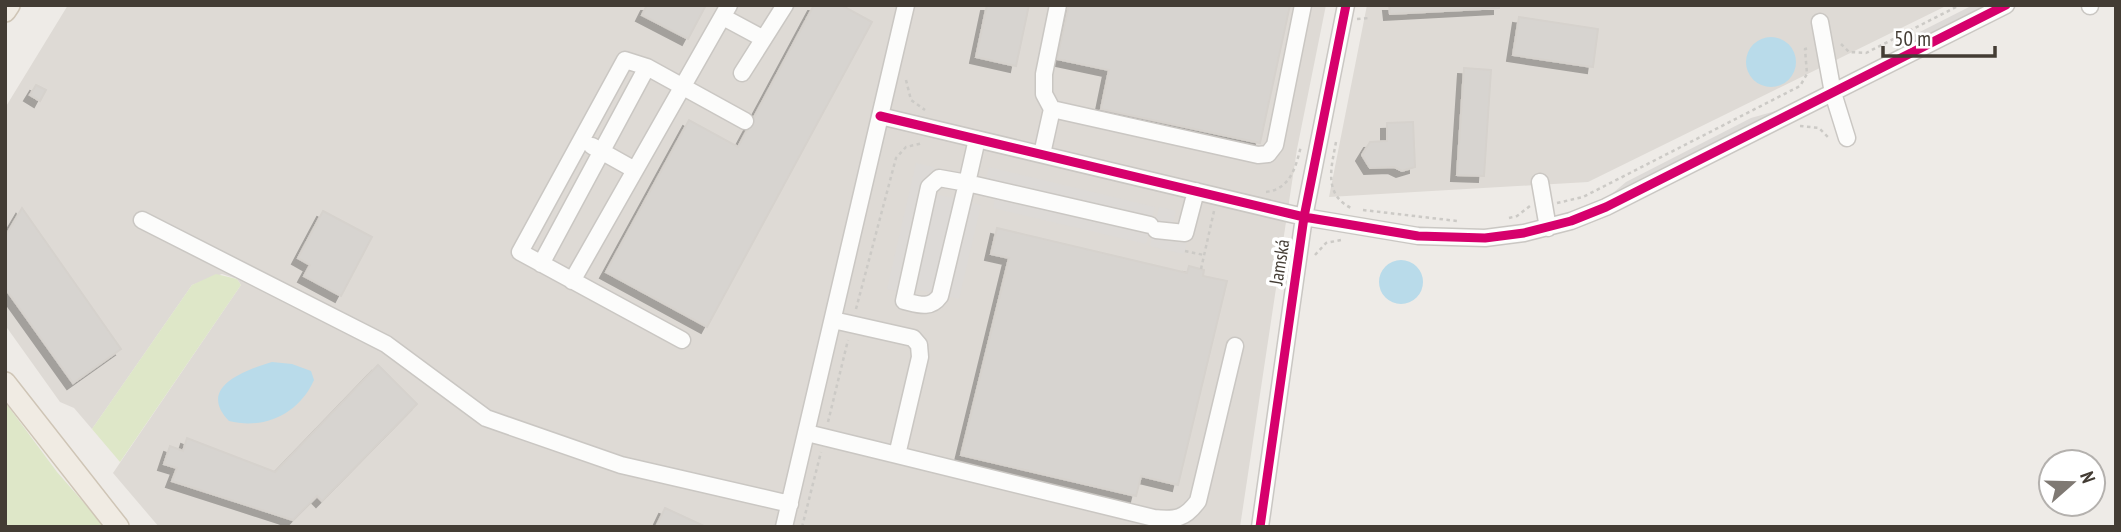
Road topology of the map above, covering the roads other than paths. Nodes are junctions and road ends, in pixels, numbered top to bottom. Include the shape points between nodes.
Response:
1 (9, 5) edge
2 (785, 5) edge
3 (906, 5) edge
4 (1058, 5) edge
5 (1303, 5) edge
6 (1346, 5) edge
7 (2006, 5) edge
8 (5, 11) edge
9 (726, 11) edge
10 (1820, 23) dead end
11 (762, 38) junction
12 (647, 67) junction
13 (742, 73) dead end
14 (683, 87) junction
15 (1833, 93) junction
16 (1052, 109) junction
17 (880, 116) junction
18 (745, 121) dead end
19 (1847, 138) dead end
20 (977, 139) junction
21 (581, 140) junction
22 (602, 152) junction
23 (1042, 155) junction
24 (633, 169) junction
25 (1540, 182) dead end
26 (967, 183) junction
27 (1196, 191) junction
28 (1304, 217) junction
29 (142, 220) dead end
30 (1548, 228) junction
31 (541, 264) junction
32 (572, 281) junction
33 (833, 320) junction
34 (681, 340) dead end
35 (1235, 346) dead end
36 (5, 383) edge
37 (807, 433) junction
38 (897, 456) junction
39 (790, 504) junction
40 (118, 527) edge
41 (784, 527) edge
42 (1260, 527) edge

1 - 8 main road
2 - 11 street
3 - 17 street
4 - 16 street via 1043,87
5 - 16 street via 1275,145 1268,154
6 - 28 street, Jamská
7 - 15 street
9 - 11 street
9 - 14 street
10 - 15 street
11 - 13 street
12 - 14 street
12 - 21 street via 629,58 621,62
12 - 22 street
14 - 18 street
14 - 24 street
15 - 19 street
15 - 30 street via 1606,207
16 - 23 street
17 - 20 street
17 - 33 street
20 - 23 street
20 - 26 street
21 - 22 street
21 - 31 street via 520,252
22 - 24 street
22 - 31 street
23 - 27 street
24 - 32 street
25 - 30 street
26 - 26 street via 939,178 929,187 904,301 929,305 940,296
26 - 27 street via 1185,233
27 - 28 street
28 - 30 street via 1418,236 1485,237
28 - 42 street, Jamská
29 - 39 street via 386,344 486,418 621,465
31 - 32 street
32 - 34 street
33 - 37 street
33 - 38 street via 907,337 919,345
35 - 38 street via 1198,501 1176,520
36 - 40 main road
37 - 38 street
37 - 39 street
39 - 41 street

